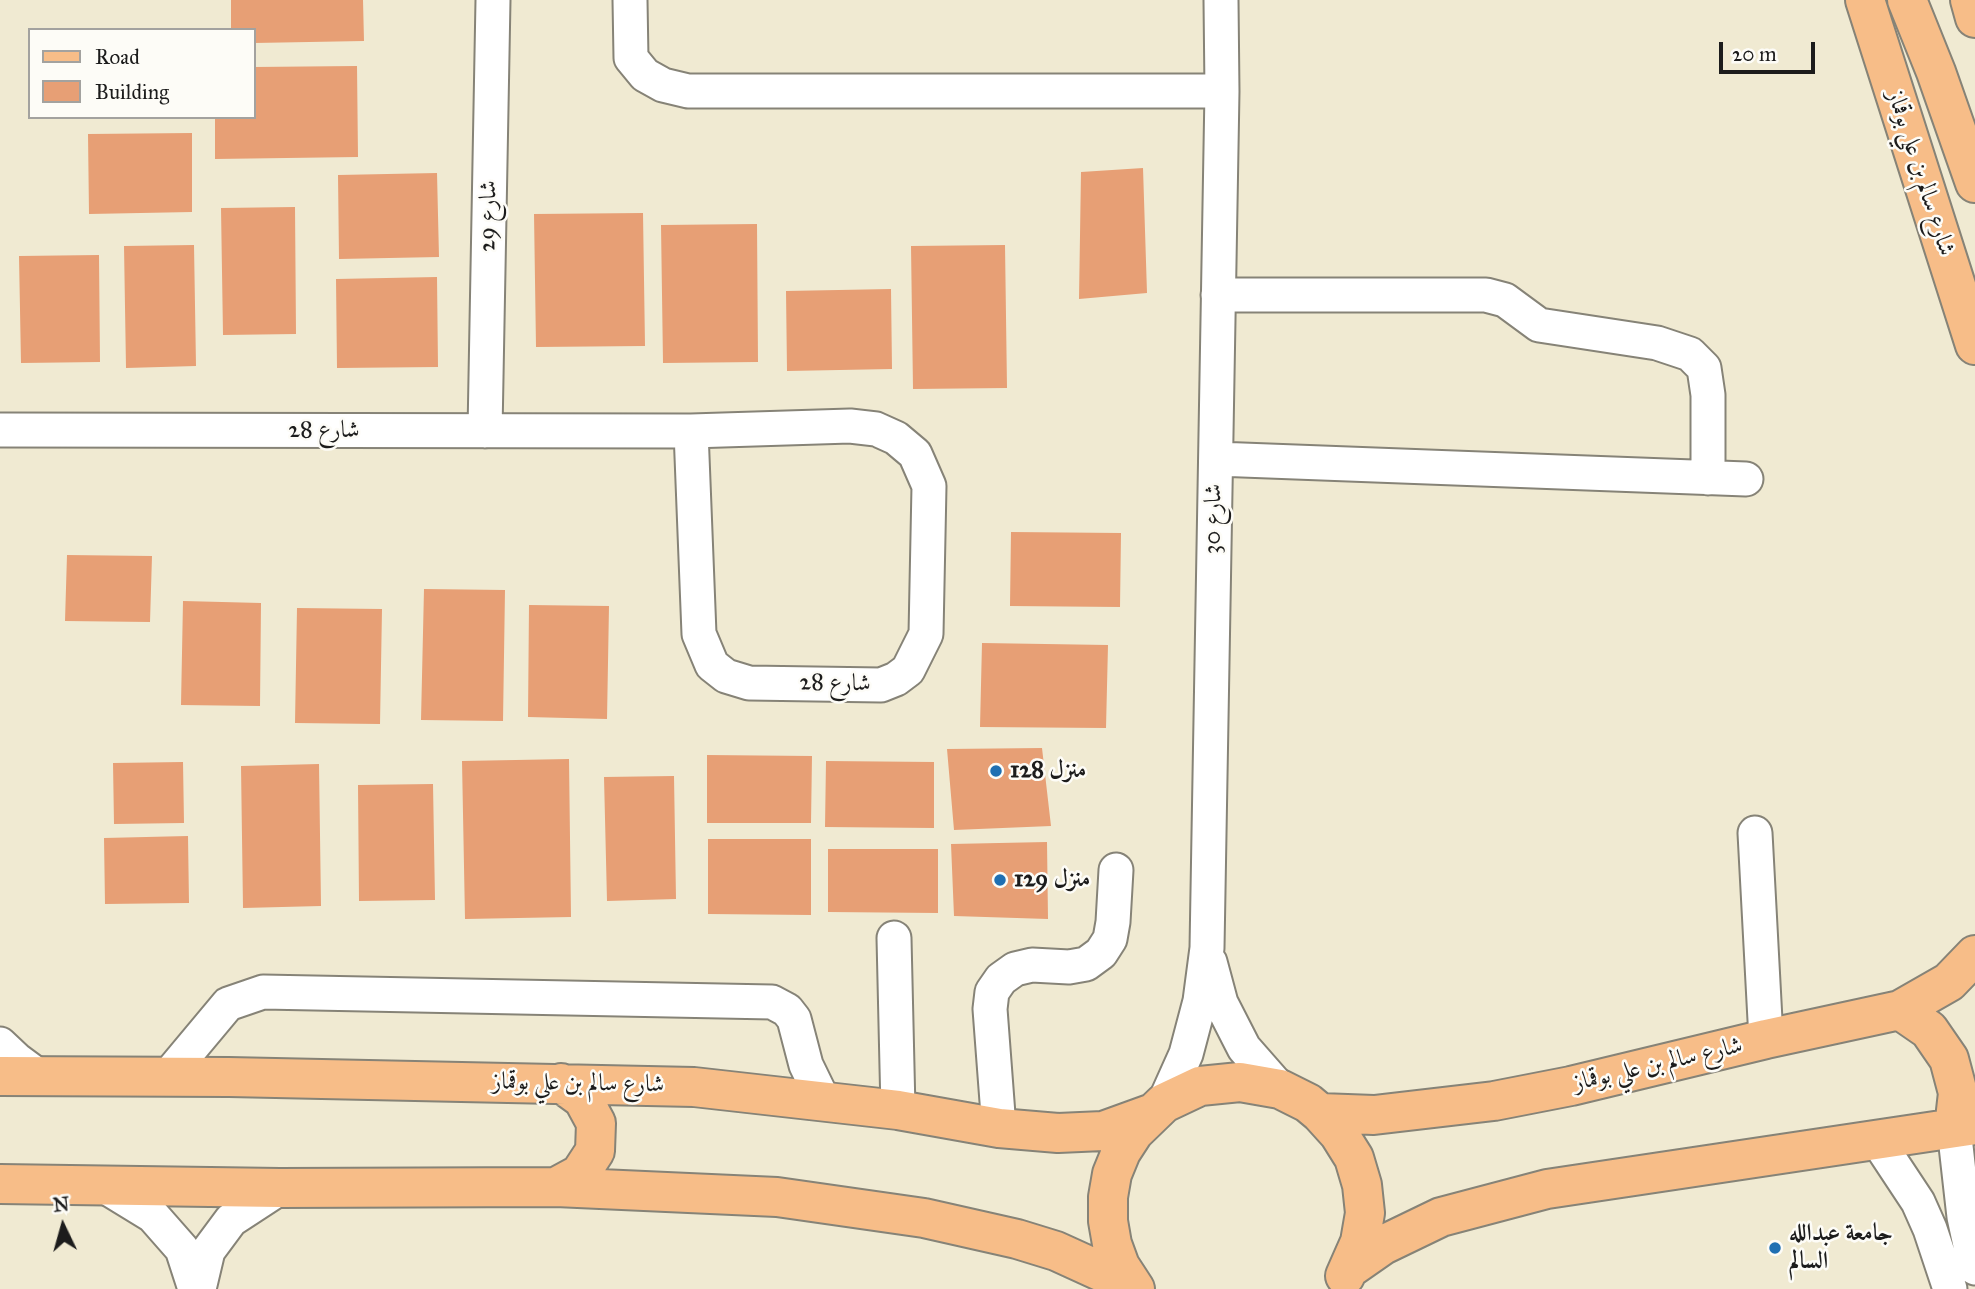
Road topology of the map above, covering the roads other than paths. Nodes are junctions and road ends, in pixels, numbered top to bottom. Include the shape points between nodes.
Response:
1 (493, 0) edge
2 (630, 0) edge
3 (1221, 0) edge
4 (1866, 0) edge
5 (1907, 0) edge
6 (1970, 0) edge
7 (1975, 18) edge
8 (1222, 91) junction
9 (1975, 183) edge
10 (1218, 295) junction
11 (1975, 345) edge
12 (0, 430) edge
13 (691, 431) junction
14 (485, 432) junction
15 (1216, 459) junction
16 (1709, 478) junction
17 (1746, 479) dead end
18 (1755, 833) dead end
19 (1116, 870) dead end
20 (894, 938) dead end
21 (1207, 948) junction
22 (1975, 955) edge
23 (1900, 1010) junction
24 (1766, 1039) junction
25 (0, 1044) edge
26 (0, 1076) edge
27 (40, 1077) junction
28 (167, 1077) junction
29 (561, 1083) junction
30 (1280, 1089) junction
31 (824, 1102) junction
32 (1157, 1109) junction
33 (898, 1110) junction
34 (1320, 1113) junction
35 (1965, 1126) edge
36 (999, 1128) junction
37 (1877, 1140) junction
38 (0, 1184) edge
39 (104, 1186) junction
40 (556, 1187) junction
41 (280, 1188) junction
42 (1975, 1268) edge
43 (1343, 1279) edge
44 (1134, 1288) edge
45 (197, 1289) edge
46 (1950, 1289) edge

1 - 14 street, شارع 29
2 - 8 street via 631,58 645,75 688,91
3 - 8 street, شارع 30
4 - 11 main road, شارع سالم بن علي بوقماز
5 - 9 main road
6 - 7 main road
8 - 10 street, شارع 30
10 - 15 street, شارع 30
10 - 16 street via 1486,295 1505,300 1539,325 1657,343 1690,354 1704,368
12 - 14 street, شارع 28
13 - 13 street, شارع 28 via 850,426 886,433 915,454 929,486 926,634 908,670 881,685 749,683 712,666 699,634
13 - 14 street, شارع 28
15 - 16 street
15 - 21 street, شارع 30
16 - 17 street
18 - 24 street
19 - 36 street via 1110,939 1101,953 1086,964 1015,969 992,992 989,1009
20 - 33 street
21 - 30 street, شارع 30 via 1221,1003 1244,1048
21 - 32 street, شارع 30 via 1186,1054
22 - 23 main road, شارع سالم بن علي بوقماز via 1949,982
23 - 24 main road, شارع سالم بن علي بوقماز
23 - 35 main road via 1929,1030 1949,1059
24 - 34 main road, شارع سالم بن علي بوقماز via 1494,1101 1374,1115
25 - 27 street
26 - 27 main road, شارع سالم بن علي بوقماز
27 - 28 main road, شارع سالم بن علي بوقماز
28 - 29 main road, شارع سالم بن علي بوقماز
28 - 31 street via 228,1004 262,992 772,1002 794,1019 806,1065
29 - 31 main road, شارع سالم بن علي بوقماز via 694,1087
29 - 40 main road via 583,1099 596,1123 595,1151 580,1174
30 - 32 main road, شارع سالم بن علي بوقماز via 1240,1082 1200,1086
30 - 34 main road, شارع سالم بن علي بوقماز
31 - 33 main road, شارع سالم بن علي بوقماز
32 - 36 main road, شارع سالم بن علي بوقماز via 1102,1131
32 - 44 main road via 1121,1152 1108,1197 1112,1244
33 - 36 main road, شارع سالم بن علي بوقماز
34 - 43 main road, شارع سالم بن علي بوقماز via 1354,1158 1362,1185 1365,1213 1360,1242
35 - 37 main road
35 - 42 street via 1964,1217
37 - 43 main road via 1547,1189 1441,1217 1383,1245
37 - 46 street via 1918,1202
38 - 39 main road
39 - 41 main road
39 - 45 street via 153,1216 182,1250
40 - 41 main road
40 - 44 main road via 778,1197 924,1218 1056,1251
41 - 45 street via 231,1220 208,1251

